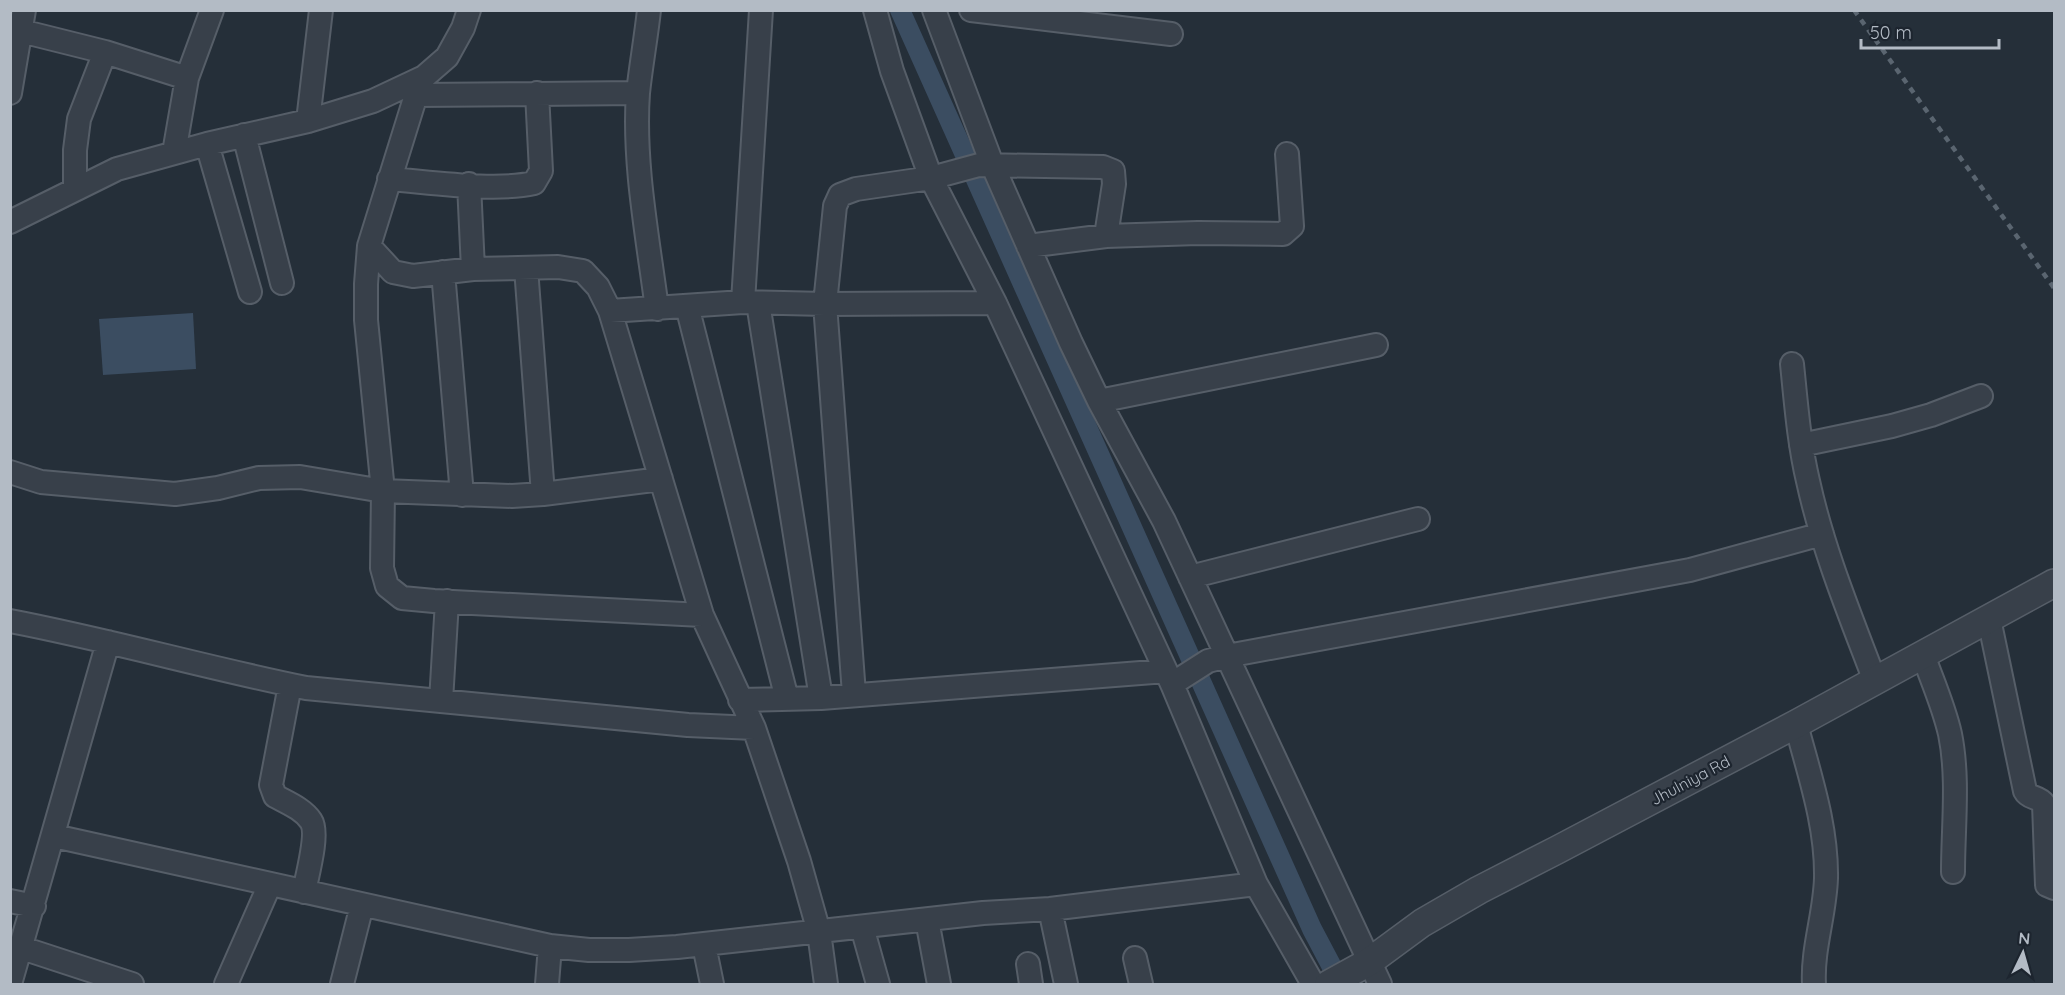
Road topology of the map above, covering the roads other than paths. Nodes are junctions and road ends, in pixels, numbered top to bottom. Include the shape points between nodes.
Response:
1 (212, 10) edge
2 (321, 10) edge
3 (469, 10) edge
4 (649, 10) edge
5 (761, 10) edge
6 (875, 10) edge
7 (934, 10) edge
8 (970, 10) edge
9 (18, 24) edge
10 (1171, 34) dead end
11 (105, 52) junction
12 (187, 78) junction
13 (420, 86) junction
14 (10, 93) edge
15 (537, 93) junction
16 (638, 93) junction
17 (308, 121) junction
18 (244, 135) junction
19 (207, 144) junction
20 (174, 153) junction
21 (1287, 154) dead end
22 (985, 165) junction
23 (938, 176) junction
24 (389, 179) junction
25 (469, 184) junction
26 (75, 189) junction
27 (10, 222) edge
28 (1106, 236) junction
29 (369, 246) junction
30 (1028, 246) junction
31 (526, 268) junction
32 (473, 269) junction
33 (442, 272) junction
34 (282, 283) dead end
35 (250, 292) dead end
36 (750, 303) junction
37 (995, 303) junction
38 (825, 304) junction
39 (687, 306) junction
40 (657, 309) junction
41 (610, 311) junction
42 (1376, 345) dead end
43 (1792, 364) dead end
44 (1981, 396) dead end
45 (1098, 401) junction
46 (1801, 445) junction
47 (10, 472) edge
48 (661, 478) junction
49 (383, 491) junction
50 (543, 494) junction
51 (462, 495) junction
52 (1418, 519) dead end
53 (1822, 534) junction
54 (1190, 577) junction
55 (2055, 583) edge
56 (447, 602) junction
57 (702, 615) junction
58 (1989, 619) junction
59 (10, 621) edge
60 (108, 642) junction
61 (1923, 655) junction
62 (1218, 658) junction
63 (1174, 676) junction
64 (1875, 681) junction
65 (290, 685) junction
66 (854, 694) junction
67 (822, 698) junction
68 (787, 699) junction
69 (740, 700) junction
70 (441, 701) junction
71 (1796, 724) junction
72 (754, 728) junction
73 (54, 836) junction
74 (1953, 872) dead end
75 (270, 884) junction
76 (1256, 884) junction
77 (2055, 888) edge
78 (304, 892) junction
79 (10, 901) edge
80 (362, 905) junction
81 (34, 906) junction
82 (1050, 909) junction
83 (927, 920) junction
84 (862, 927) junction
85 (819, 932) junction
86 (704, 945) junction
87 (550, 946) junction
88 (22, 948) junction
89 (1135, 958) dead end
90 (1352, 978) edge
91 (10, 984) edge
92 (132, 984) edge
93 (226, 984) edge
94 (342, 984) edge
95 (547, 984) edge
96 (711, 984) edge
97 (826, 984) edge
98 (878, 984) edge
99 (939, 984) edge
100 (1066, 984) edge
101 (1141, 984) edge
102 (1313, 984) edge
103 (1814, 984) edge

1 - 12 street
2 - 17 street
3 - 13 street via 447,57
4 - 16 street
5 - 36 street
6 - 23 street via 892,71
7 - 22 street
8 - 10 street
9 - 11 street
9 - 14 street
11 - 12 street
11 - 26 street via 79,118
12 - 20 street
13 - 15 street
13 - 17 street
13 - 24 street
15 - 16 street
15 - 25 street via 541,171 534,183
16 - 40 street via 641,180
17 - 18 street
18 - 19 street
18 - 34 street
19 - 20 street
19 - 35 street
20 - 26 street via 117,169
21 - 28 street via 1292,226 1283,234
22 - 23 street
22 - 28 street via 1103,167 1113,171
22 - 30 street
23 - 37 street
23 - 38 street via 840,195 835,206
24 - 25 street
24 - 29 street
25 - 32 street
26 - 27 street
28 - 30 street
29 - 33 street via 393,272 413,276
29 - 49 street via 366,320
30 - 45 street
31 - 32 street
31 - 41 street via 583,271 598,287
31 - 50 street
32 - 33 street
33 - 51 street
36 - 38 street
36 - 39 street
36 - 67 street
37 - 38 street
37 - 63 street
38 - 66 street
39 - 40 street
39 - 68 street
40 - 41 street
41 - 48 street
42 - 45 street
43 - 46 street
44 - 46 street via 1892,426
45 - 54 street
46 - 53 street
47 - 49 street via 41,482 175,494 259,478 300,477
48 - 50 street
48 - 57 street
49 - 51 street
49 - 56 street via 381,568 387,586 402,598
50 - 51 street
52 - 54 street
53 - 62 street via 1690,570
53 - 64 street
54 - 62 street
55 - 58 street, Jhulniya Rd
56 - 57 street
56 - 70 street
57 - 69 street
58 - 61 street, Jhulniya Rd
58 - 77 street via 2025,792 2044,804 2047,885
59 - 60 street
60 - 65 street
60 - 73 street
61 - 64 street, Jhulniya Rd
61 - 74 street via 1952,747
62 - 63 street
62 - 90 street
63 - 66 street
63 - 76 street
64 - 71 street, Jhulniya Rd
65 - 70 street
65 - 78 street via 271,785 275,796 302,811 312,823
66 - 67 street
67 - 68 street
68 - 69 street
69 - 72 street
70 - 72 street
71 - 90 street, Jhulniya Rd via 1422,922
71 - 103 street via 1818,806 1825,858 1825,902
72 - 85 street
73 - 75 street
73 - 81 street
75 - 78 street
75 - 93 street
76 - 82 street
76 - 102 street
78 - 80 street
79 - 81 street
80 - 87 street
80 - 94 street
81 - 88 street
82 - 83 street
82 - 100 street
83 - 84 street
83 - 99 street
84 - 85 street
84 - 98 street
85 - 86 street
85 - 97 street
86 - 87 street via 629,950
86 - 96 street
87 - 95 street
88 - 91 street
88 - 92 street
89 - 101 street

